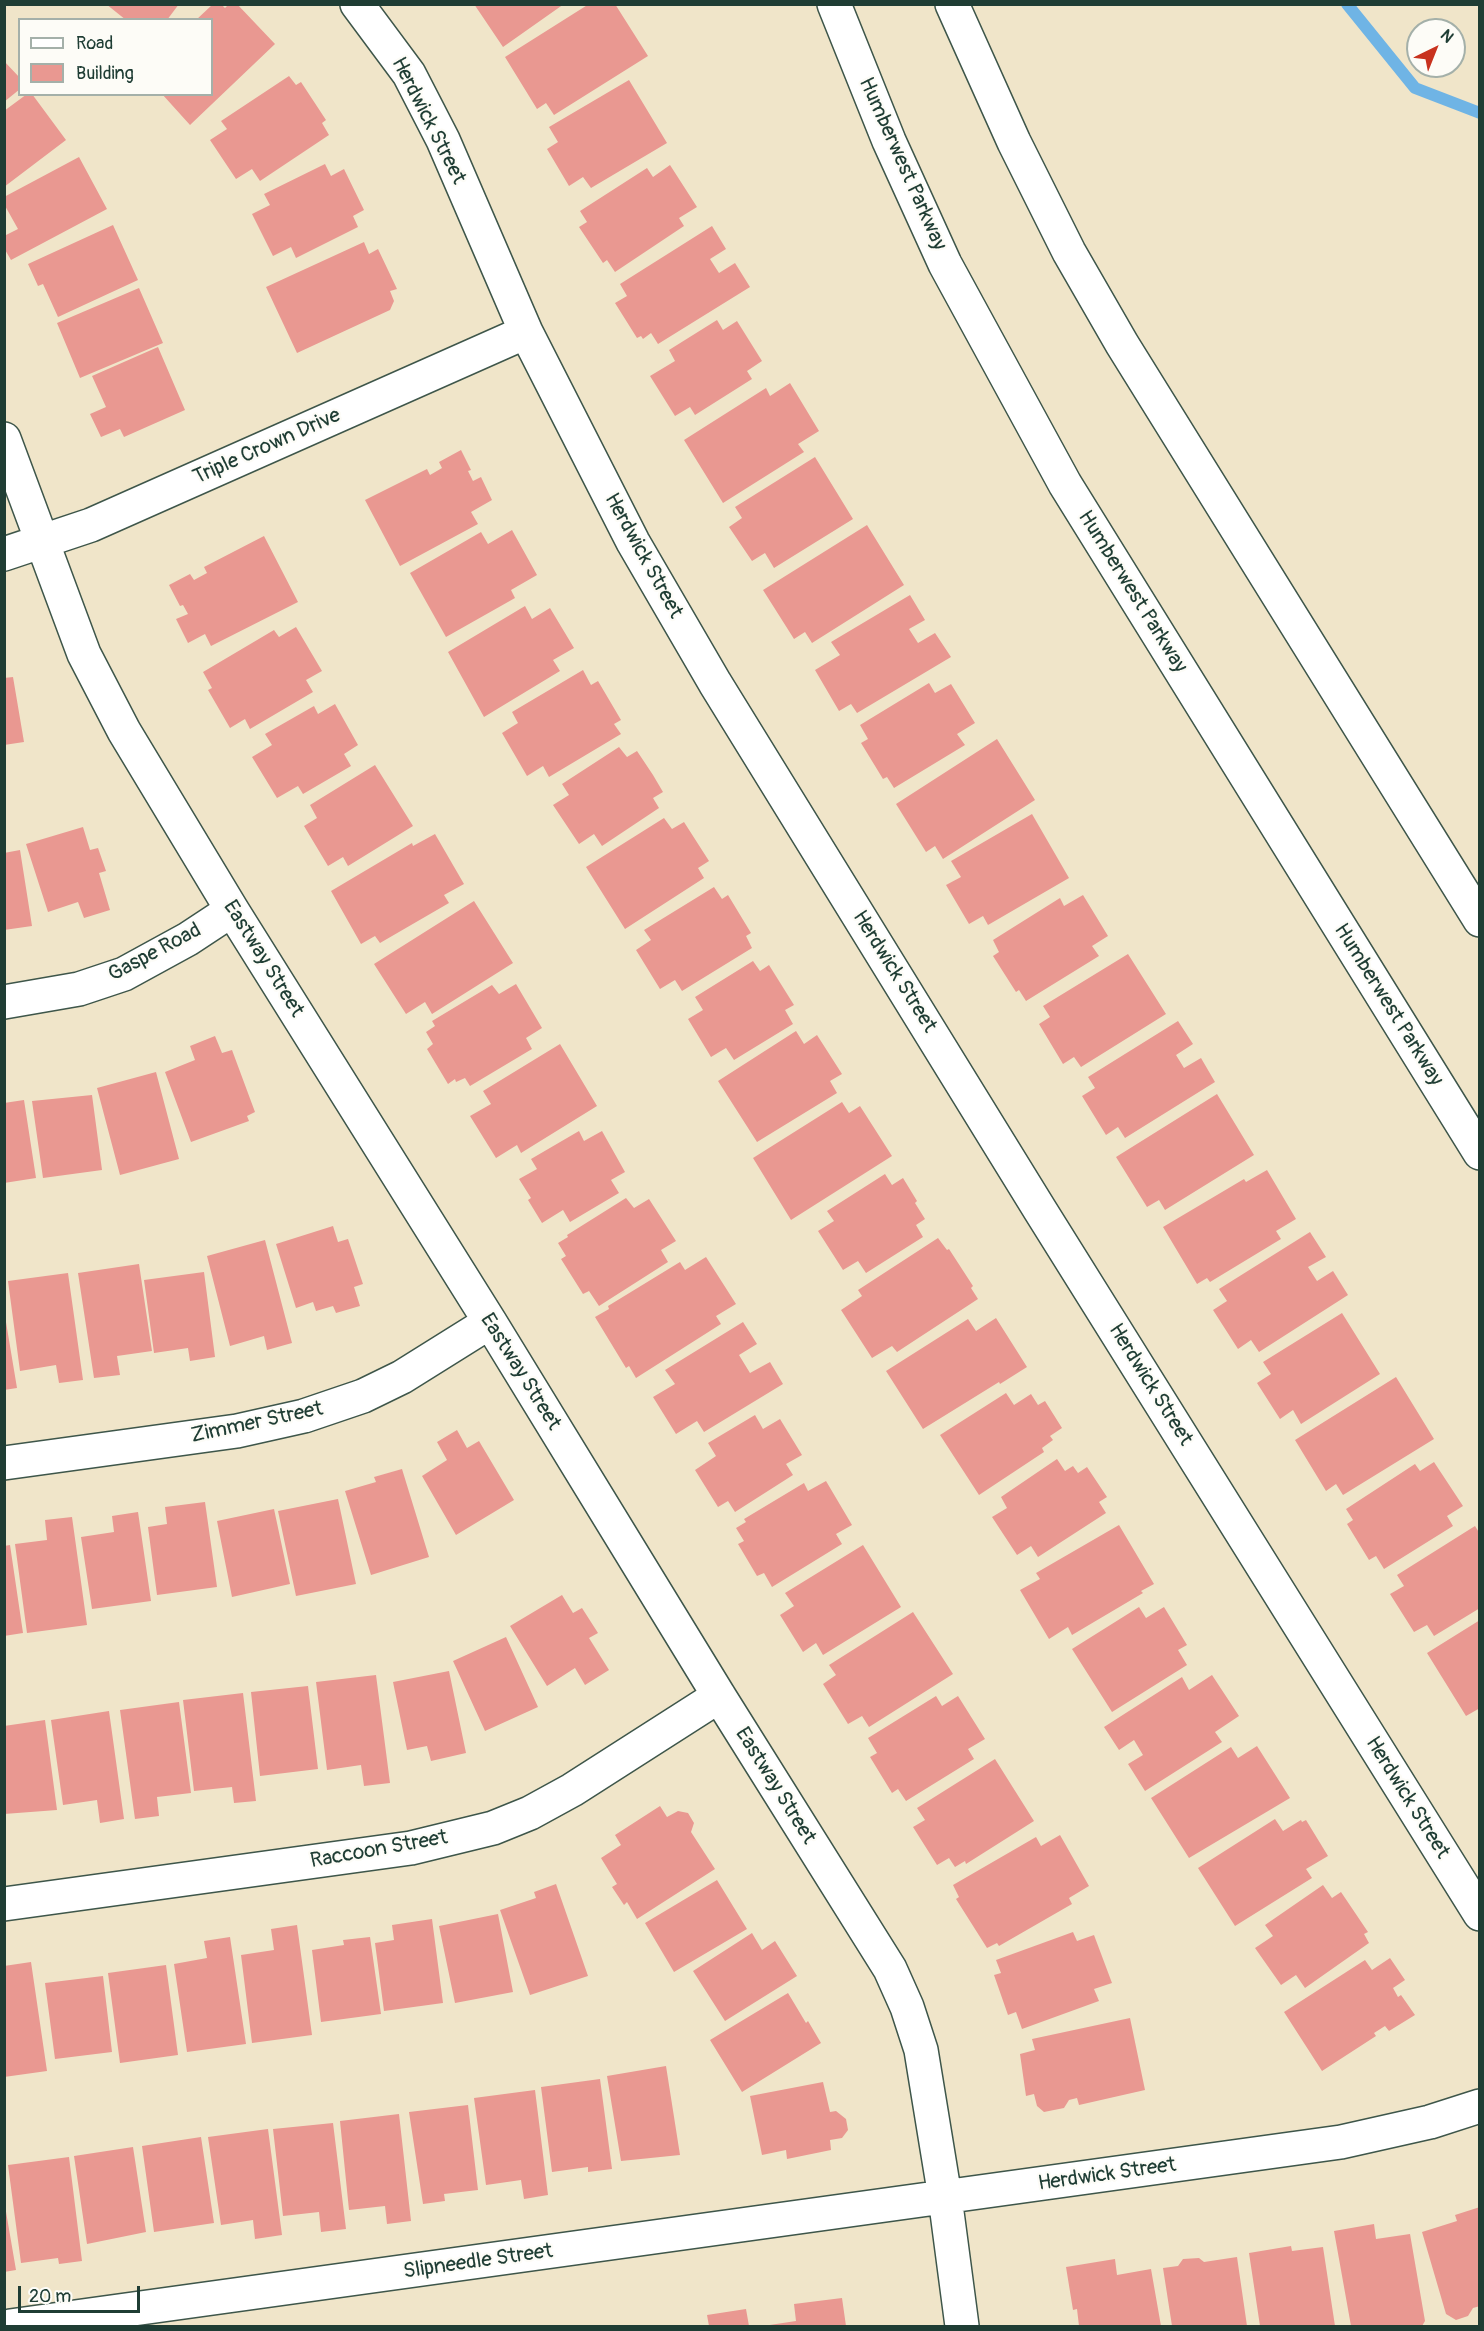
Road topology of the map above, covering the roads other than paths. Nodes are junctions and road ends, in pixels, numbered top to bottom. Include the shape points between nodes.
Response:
1 (357, 4) edge
2 (834, 4) edge
3 (952, 4) edge
4 (526, 332) junction
5 (4, 439) edge
6 (43, 542) junction
7 (4, 554) edge
8 (232, 910) junction
9 (1479, 920) edge
10 (4, 1002) edge
11 (1415, 1050) junction
12 (1479, 1128) edge
13 (1479, 1153) edge
14 (490, 1322) junction
15 (4, 1463) edge
16 (719, 1696) junction
17 (4, 1904) edge
18 (1479, 1914) edge
19 (1479, 2106) edge
20 (945, 2197) junction
21 (10, 2326) edge
22 (962, 2326) edge

1 - 4 street, Herdwick Street via 409,75 443,140
2 - 11 street, Humberwest Parkway via 898,162 945,264 1015,395 1065,484
3 - 9 street via 1069,252 1128,354
4 - 6 street, Triple Crown Drive via 91,525
4 - 18 street, Herdwick Street via 633,543 715,683
5 - 6 street, Eastway Street
6 - 7 street, Triple Crown Drive
6 - 8 street, Eastway Street via 84,654 124,731
8 - 10 street, Gaspe Road via 124,974 79,989
8 - 14 street, Eastway Street
11 - 12 street
11 - 13 street, Humberwest Parkway
14 - 15 street, Zimmer Street via 402,1377 363,1396 304,1416 237,1431
14 - 16 street, Eastway Street
16 - 17 street, Raccoon Street via 572,1790 494,1828 411,1848
16 - 20 street, Eastway Street via 899,1988 921,2050
19 - 20 street, Herdwick Street via 1431,2122 1341,2142
20 - 21 street, Slipneedle Street
20 - 22 street, Eastway Street

